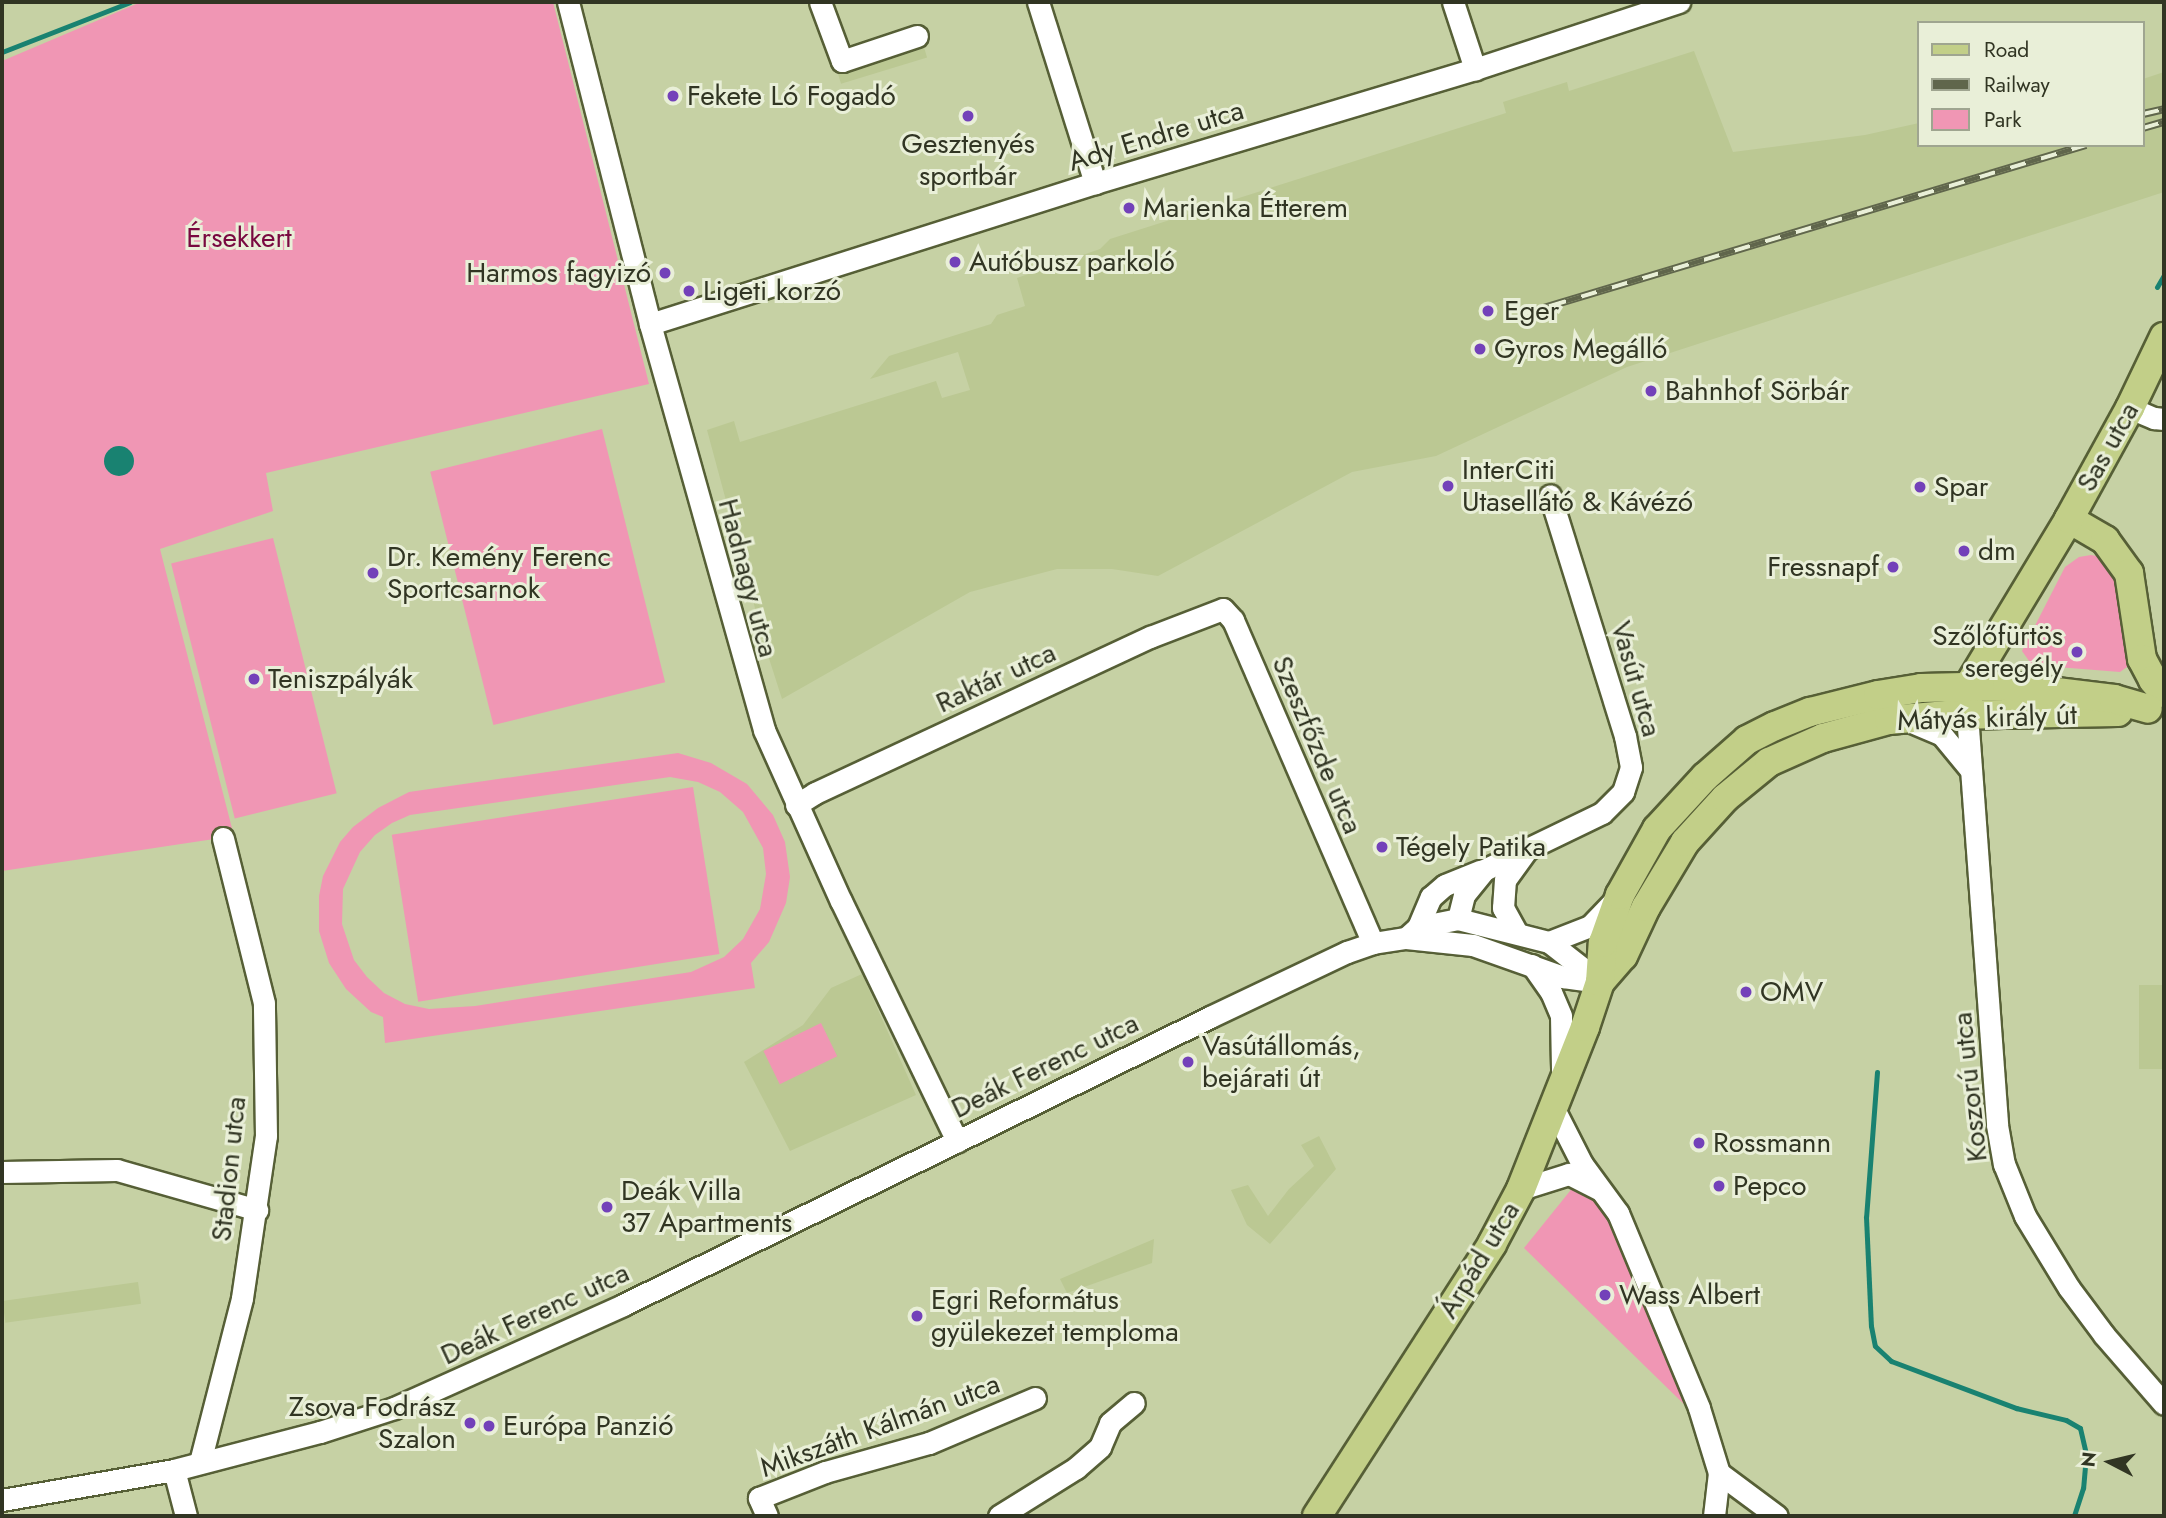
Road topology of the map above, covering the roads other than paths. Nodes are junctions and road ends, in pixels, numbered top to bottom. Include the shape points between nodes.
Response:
1 (568, 2) edge
2 (820, 2) edge
3 (1038, 2) edge
4 (1453, 2) edge
5 (1679, 2) edge
6 (917, 36) dead end
7 (1475, 69) junction
8 (1095, 183) junction
9 (650, 324) junction
10 (2164, 338) edge
11 (2130, 408) junction
12 (2164, 419) edge
13 (1550, 495) dead end
14 (2068, 519) junction
15 (1223, 610) joint
16 (2142, 659) junction
17 (1969, 685) junction
18 (2114, 699) junction
19 (2159, 704) edge
20 (1967, 715) junction
21 (1904, 719) junction
22 (1970, 769) junction
23 (796, 805) junction
24 (223, 838) dead end
25 (1527, 850) junction
26 (1484, 870) junction
27 (1620, 895) junction
28 (1458, 919) junction
29 (1517, 933) junction
30 (1416, 935) junction
31 (1549, 942) junction
32 (1373, 943) junction
33 (1473, 944) junction
34 (1532, 965) junction
35 (1600, 982) junction
36 (1557, 1100) junction
37 (957, 1141) junction
38 (2, 1172) edge
39 (1521, 1189) junction
40 (1601, 1191) junction
41 (257, 1210) junction
42 (1035, 1398) dead end
43 (1134, 1403) dead end
44 (2164, 1404) edge
45 (200, 1462) junction
46 (174, 1470) junction
47 (1719, 1473) junction
48 (2, 1500) edge
49 (186, 1516) edge
50 (767, 1516) edge
51 (999, 1516) edge
52 (1317, 1516) edge
53 (1714, 1516) edge
54 (1777, 1516) edge

1 - 9 street, Hadnagy utca
2 - 6 street via 842,61
3 - 8 street
4 - 7 street
5 - 7 street, Ady Endre utca
7 - 8 street, Ady Endre utca
8 - 9 street, Ady Endre utca
9 - 23 street, Hadnagy utca via 746,675
10 - 11 main road, Sas utca
11 - 12 street
11 - 14 main road, Sas utca
13 - 25 street, Vasút utca via 1631,767 1623,792 1602,813
14 - 16 main road, Sas utca via 2105,540 2129,573
14 - 17 main road, Sas utca
15 - 23 street, Raktár utca via 1150,637
15 - 32 street, Szeszfőzde utca via 1233,620
16 - 18 main road via 2138,679
16 - 19 main road, Sas utca
17 - 18 main road, Mátyás király út via 2007,685
17 - 20 main road, Sas utca
17 - 27 main road, Mátyás király út via 1921,688 1837,704 1747,740 1657,829
18 - 19 main road, Mátyás király út
19 - 20 main road, Mátyás király út via 2105,714
20 - 21 main road, Mátyás király út
20 - 22 street, Koszorú utca
21 - 22 street via 1942,735
21 - 35 main road, Mátyás király út via 1823,738 1769,762 1725,798 1685,842 1623,956
22 - 44 street, Koszorú utca via 1997,1125 2004,1164 2025,1216 2069,1289
23 - 37 street, Hadnagy utca
24 - 41 street, Stadion utca via 264,1003 266,1136
25 - 26 street, Vasút utca
25 - 29 street via 1505,880 1503,908
26 - 28 street, Vasút utca via 1464,895
26 - 30 street via 1445,885 1431,897
27 - 31 street via 1590,926
27 - 35 main road, Mátyás király út via 1603,943
28 - 29 street
28 - 30 street
28 - 33 street
29 - 31 street
30 - 32 street, Deák Ferenc utca
30 - 33 street, Deák Ferenc utca
31 - 35 street
32 - 37 street, Deák Ferenc utca
33 - 34 street, Deák Ferenc utca
34 - 35 street, Deák Ferenc utca via 1563,977
34 - 36 street via 1552,992 1561,1016 1564,1046
35 - 36 main road, Árpád utca
36 - 39 main road, Árpád utca
36 - 40 street via 1569,1142
37 - 45 street, Deák Ferenc utca via 623,1305 394,1408
38 - 41 street via 117,1170
39 - 40 street via 1569,1174
39 - 52 main road, Árpád utca via 1464,1290
40 - 47 street via 1618,1213 1642,1266 1699,1408
41 - 45 street, Stadion utca via 242,1298
42 - 50 street, Mikszáth Kálmán utca via 929,1443 825,1472 759,1498
43 - 51 street via 1110,1423 1100,1447 1076,1468
45 - 46 street, Deák Ferenc utca
46 - 48 street, Deák Ferenc utca
46 - 49 street
47 - 53 street
47 - 54 street

